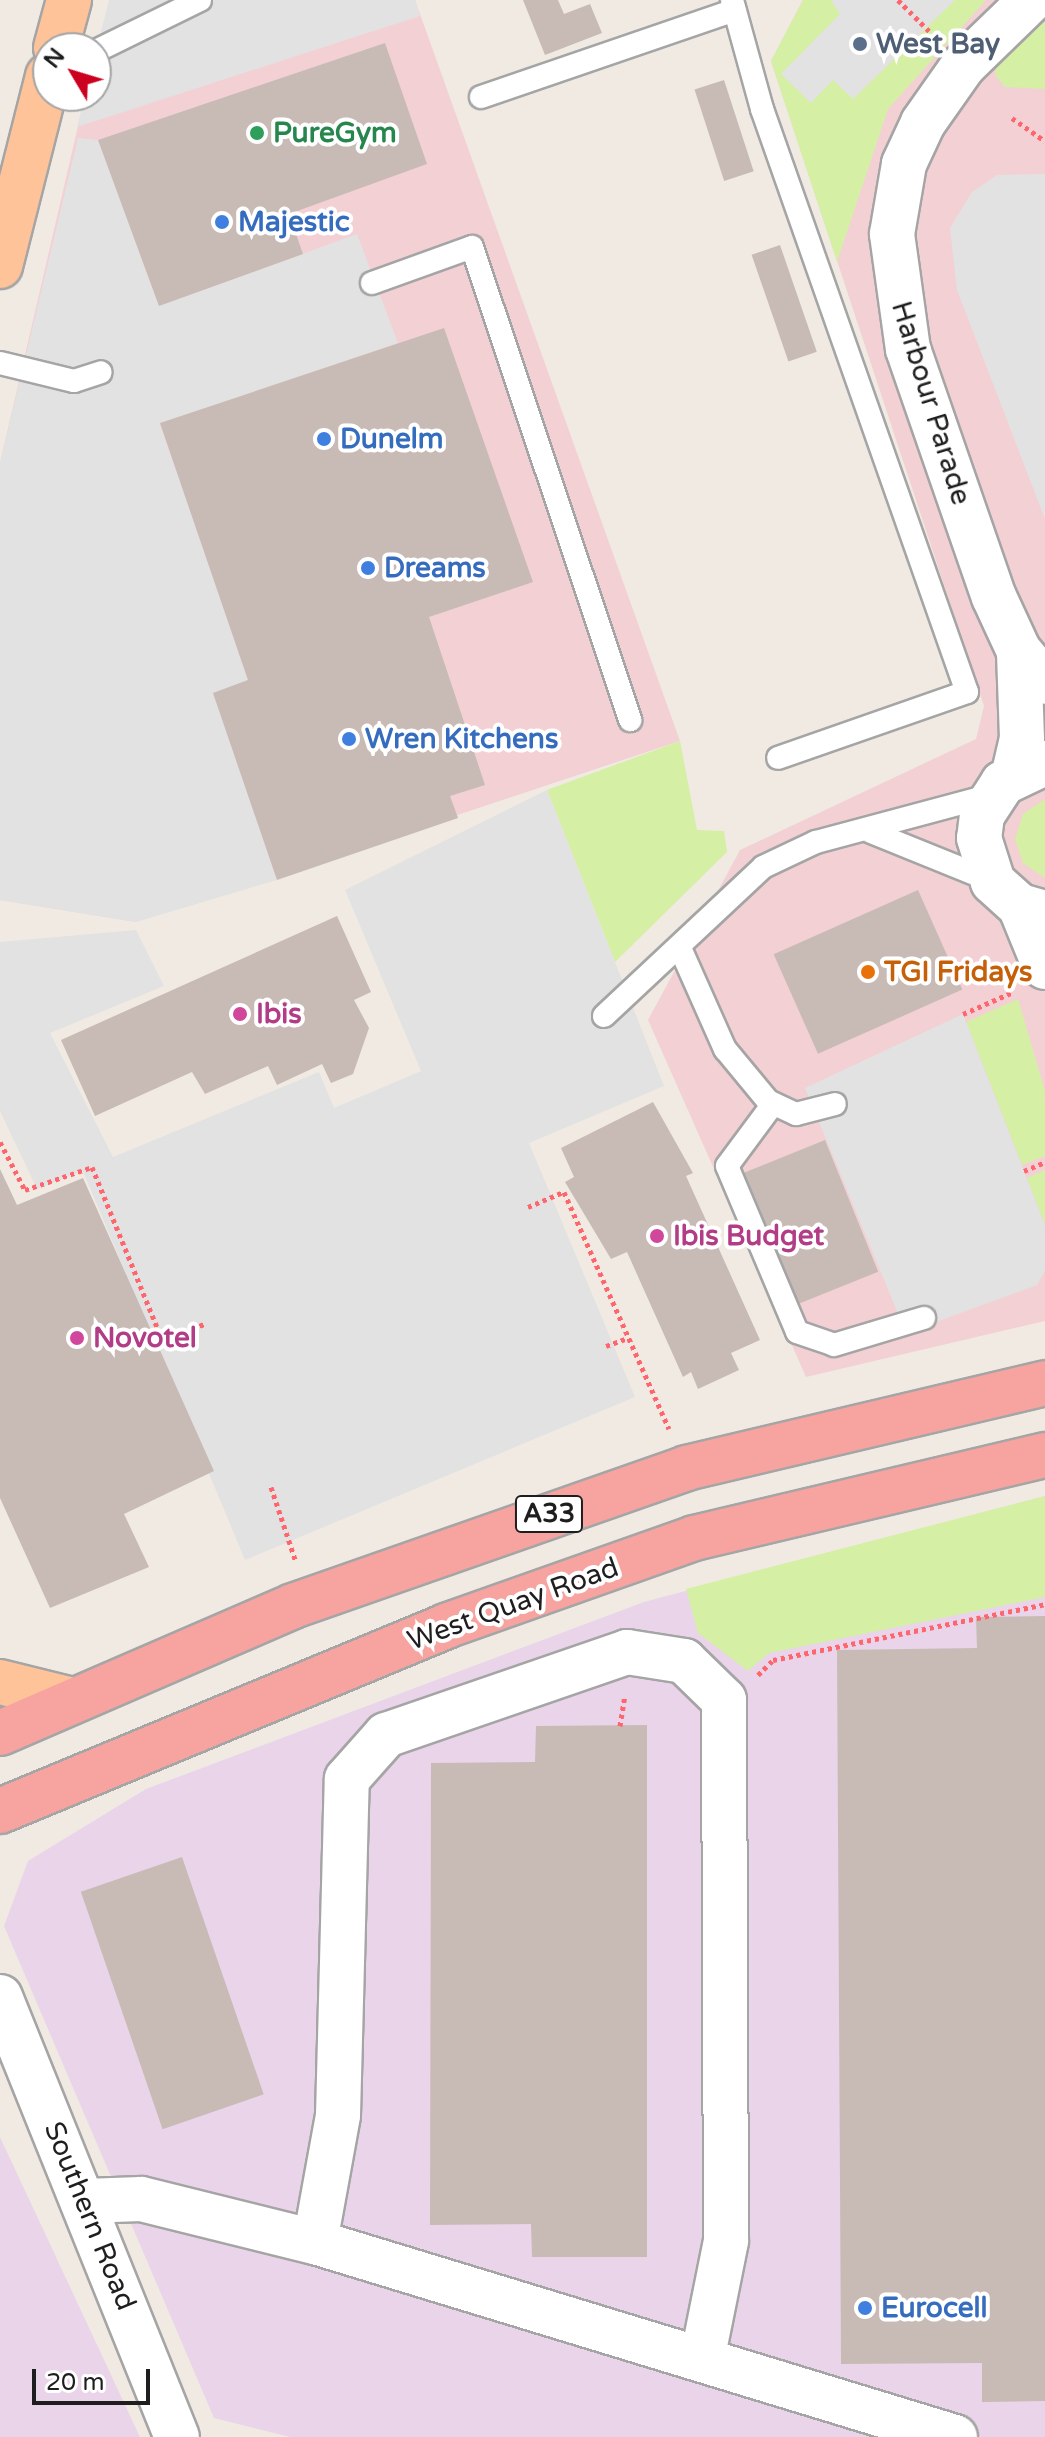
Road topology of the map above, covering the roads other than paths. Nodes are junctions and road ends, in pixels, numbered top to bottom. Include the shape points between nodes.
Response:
1 (69, 0) edge
2 (200, 0) edge
3 (1031, 0) edge
4 (733, 5) edge
5 (60, 32) edge
6 (112, 43) edge
7 (481, 97) dead end
8 (39, 112) edge
9 (0, 266) edge
10 (372, 283) dead end
11 (0, 363) edge
12 (101, 372) dead end
13 (1032, 666) edge
14 (630, 720) dead end
15 (778, 758) dead end
16 (1017, 777) edge
17 (871, 832) junction
18 (1019, 900) edge
19 (680, 948) junction
20 (1031, 979) edge
21 (604, 1016) dead end
22 (773, 1104) junction
23 (835, 1104) dead end
24 (924, 1318) dead end
25 (1045, 1383) edge
26 (1045, 1455) edge
27 (0, 1682) edge
28 (72, 1700) junction
29 (0, 1733) edge
30 (0, 1811) edge
31 (0, 1997) edge
32 (85, 2201) junction
33 (315, 2242) junction
34 (703, 2355) junction
35 (177, 2437) edge
36 (955, 2437) edge

1 - 5 main road
2 - 6 lane
3 - 13 street, Harbour Parade via 963,66 923,123 904,164 892,234 908,349
4 - 7 lane
4 - 15 lane via 967,692
8 - 9 main road
10 - 14 lane via 472,247
11 - 12 lane via 74,381
13 - 16 street, Harbour Parade
16 - 17 lane
16 - 18 street, Harbour Parade via 979,838
17 - 18 lane
17 - 19 lane via 816,842 763,867
18 - 20 street
19 - 21 lane
19 - 22 lane via 725,1049
22 - 23 lane via 796,1114
22 - 24 lane via 727,1166 797,1332 834,1345
25 - 28 highway, A33 via 686,1468 293,1606
26 - 30 highway, West Quay Road / A33 via 694,1538 446,1626
27 - 28 main road
28 - 29 highway, A33
31 - 32 street, Southern Road
32 - 33 street via 141,2199
32 - 35 street, Southern Road
33 - 34 street
33 - 34 street via 338,2115 347,1779 386,1735 627,1652 684,1661 724,1700 726,2241
34 - 36 street

